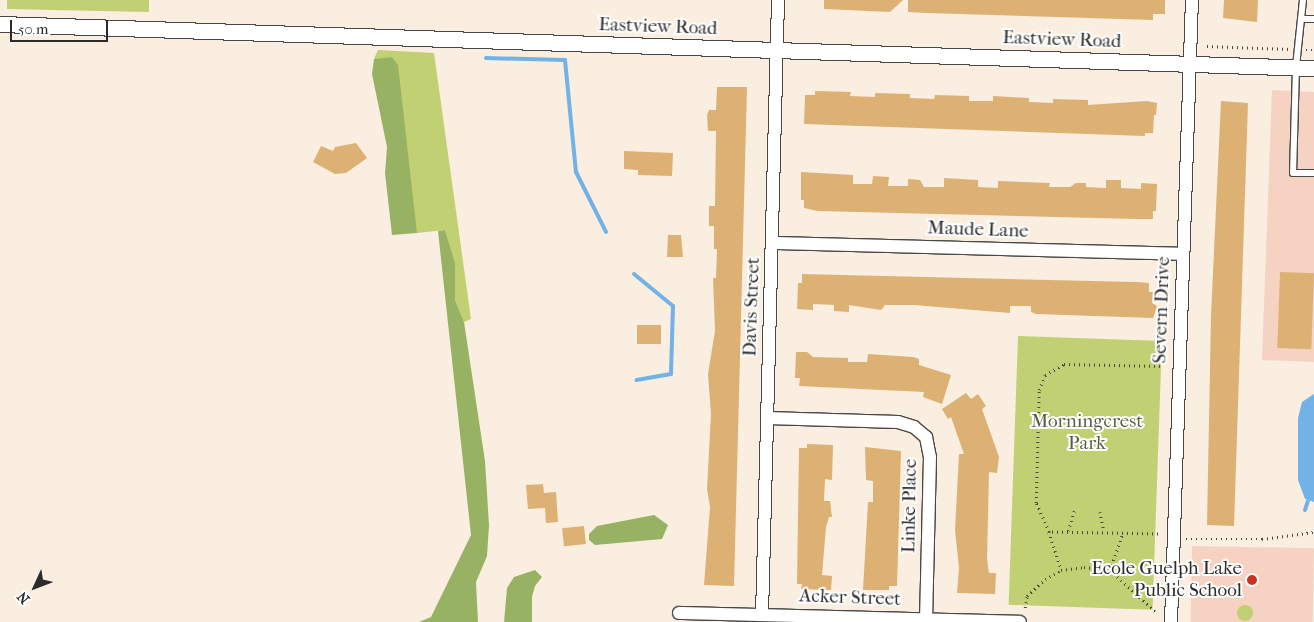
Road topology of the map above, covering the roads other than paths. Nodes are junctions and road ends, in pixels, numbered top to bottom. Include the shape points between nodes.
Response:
1 (778, 0) edge
2 (1192, 0) edge
3 (1303, 0) edge
4 (1303, 19) junction
5 (1314, 19) edge
6 (0, 24) edge
7 (776, 51) junction
8 (1190, 64) junction
9 (1296, 67) junction
10 (1314, 68) edge
11 (1314, 173) edge
12 (773, 243) junction
13 (1183, 254) junction
14 (767, 418) junction
15 (679, 613) dead end
16 (762, 615) junction
17 (926, 619) junction
18 (1020, 622) edge
19 (1171, 622) edge

1 - 7 street, Davis Street
2 - 8 street, Severn Drive
3 - 4 lane
4 - 5 lane
4 - 9 lane
6 - 7 street, Eastview Road
7 - 8 street, Eastview Road
7 - 12 street, Davis Street
8 - 9 street, Eastview Road
8 - 13 street, Severn Drive
9 - 10 street, Eastview Road
9 - 11 lane via 1293,173
12 - 13 street, Maude Lane
12 - 14 street, Davis Street
13 - 19 street, Severn Drive
14 - 16 street, Davis Street
14 - 17 street, Linke Place via 898,422 914,427 926,437 930,457
15 - 16 street, Acker Street
16 - 17 street, Acker Street
17 - 18 street, Acker Street

